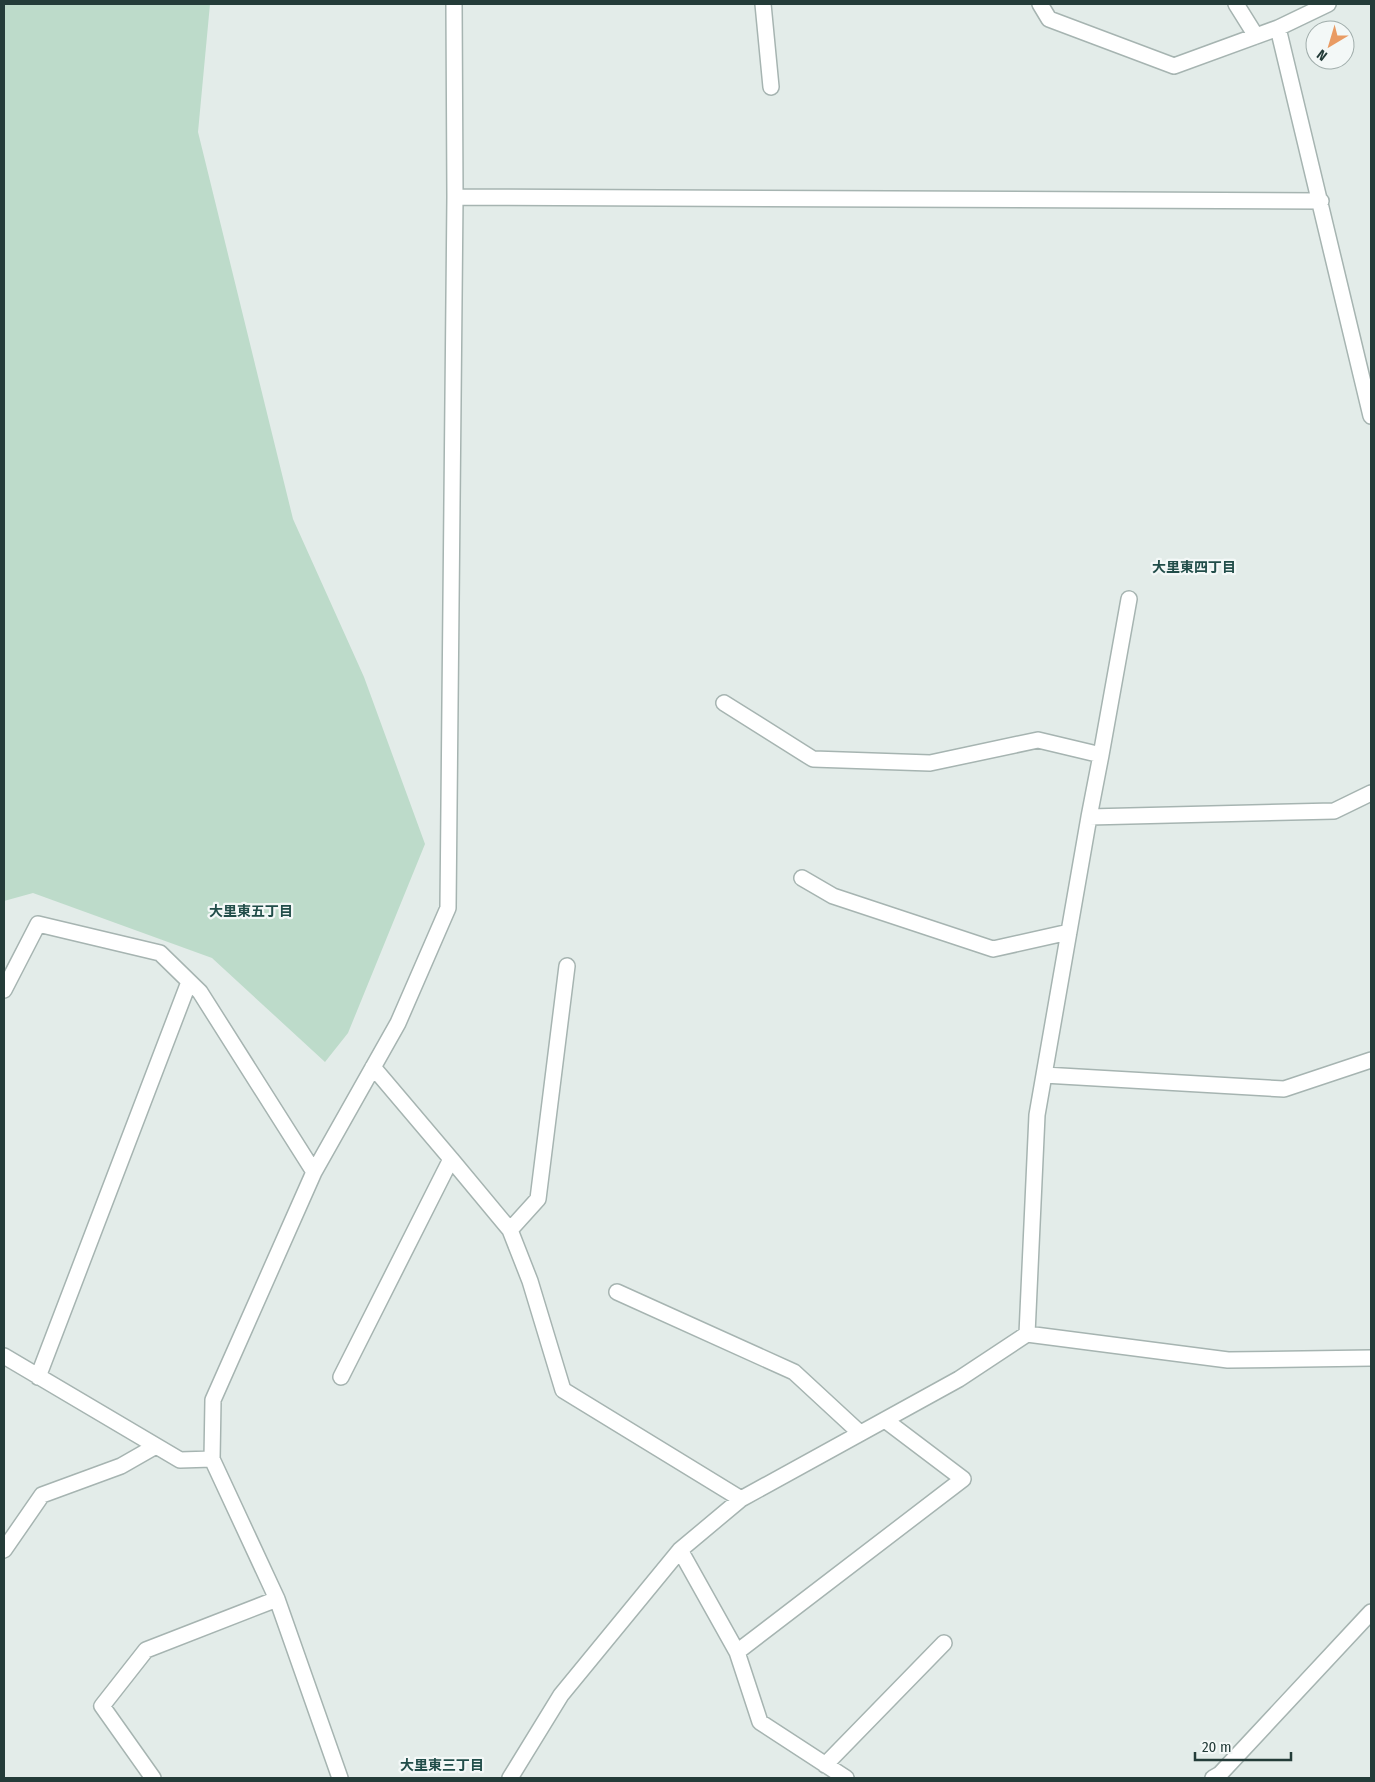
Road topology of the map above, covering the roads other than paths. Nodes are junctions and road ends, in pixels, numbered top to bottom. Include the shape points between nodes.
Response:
1 (454, 4) edge
2 (763, 4) edge
3 (1040, 4) edge
4 (1236, 4) edge
5 (1328, 4) edge
6 (1278, 28) junction
7 (1256, 36) junction
8 (771, 87) dead end
9 (455, 196) junction
10 (1321, 201) junction
11 (1371, 416) edge
12 (1129, 600) dead end
13 (724, 703) dead end
14 (1101, 755) junction
15 (1371, 793) edge
16 (1089, 817) junction
17 (802, 878) dead end
18 (1069, 932) junction
19 (567, 966) dead end
20 (189, 982) junction
21 (4, 990) edge
22 (1371, 1060) edge
23 (373, 1068) junction
24 (1044, 1074) junction
25 (451, 1159) junction
26 (314, 1172) junction
27 (510, 1230) junction
28 (617, 1292) dead end
29 (1027, 1334) junction
30 (4, 1356) edge
31 (1371, 1358) edge
32 (38, 1376) junction
33 (341, 1377) dead end
34 (885, 1420) junction
35 (860, 1433) junction
36 (156, 1446) junction
37 (212, 1459) junction
38 (741, 1499) junction
39 (4, 1550) edge
40 (680, 1550) junction
41 (277, 1599) junction
42 (1371, 1612) edge
43 (944, 1643) dead end
44 (736, 1652) junction
45 (825, 1765) junction
46 (153, 1778) edge
47 (340, 1778) edge
48 (510, 1778) edge
49 (846, 1778) edge
50 (1214, 1778) edge

1 - 9 street
2 - 8 street
3 - 7 street via 1049,19 1174,66
4 - 7 street
5 - 6 street
6 - 7 street
6 - 10 street
9 - 10 street
9 - 23 street via 448,908 398,1023
10 - 11 street
12 - 14 street
13 - 14 street via 813,759 930,763 1038,740
14 - 16 street
15 - 16 street via 1334,811
16 - 18 street
17 - 18 street via 833,896 993,949
18 - 24 street
19 - 27 street via 538,1199
20 - 21 street via 160,953 38,924
20 - 26 street via 200,992
20 - 32 street
22 - 24 street via 1284,1089
23 - 25 street
23 - 26 street
24 - 29 street via 1037,1115
25 - 27 street
25 - 33 street
26 - 37 street via 214,1400
27 - 38 street via 530,1280 563,1390
28 - 35 street via 794,1372
29 - 31 street via 1228,1360
29 - 34 street via 959,1379
30 - 32 street
32 - 36 street
34 - 35 street
34 - 44 street via 962,1479
35 - 38 street
36 - 37 street via 180,1460
36 - 39 street via 121,1466 42,1495
37 - 41 street
38 - 40 street
40 - 44 street
40 - 48 street via 561,1695
41 - 46 street via 146,1650 102,1706
41 - 47 street
42 - 50 street
43 - 45 street
44 - 45 street via 760,1722
45 - 49 street

